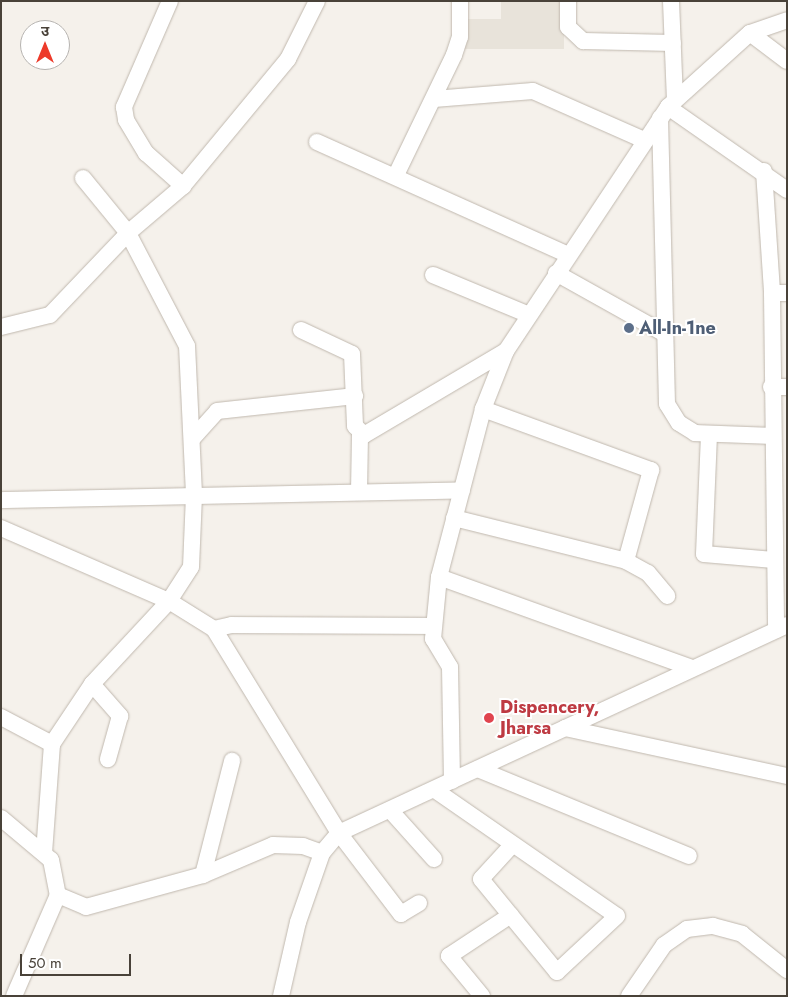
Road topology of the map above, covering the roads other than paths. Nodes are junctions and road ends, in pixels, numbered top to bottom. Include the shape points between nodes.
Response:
1 (170, 1) edge
2 (317, 1) edge
3 (460, 1) edge
4 (568, 1) edge
5 (671, 1) edge
6 (787, 20) edge
7 (750, 32) junction
8 (672, 43) junction
9 (787, 61) edge
10 (434, 99) junction
11 (668, 108) junction
12 (644, 140) junction
13 (317, 142) dead end
14 (764, 171) junction
15 (396, 175) junction
16 (83, 178) dead end
17 (183, 186) junction
18 (787, 190) edge
19 (128, 233) junction
20 (568, 255) junction
21 (556, 274) junction
22 (432, 275) dead end
23 (779, 293) edge
24 (529, 315) junction
25 (1, 326) edge
26 (301, 330) dead end
27 (665, 334) junction
28 (506, 351) junction
29 (779, 387) edge
30 (355, 396) junction
31 (483, 409) junction
32 (360, 433) junction
33 (709, 434) junction
34 (772, 436) junction
35 (192, 438) junction
36 (779, 481) edge
37 (462, 490) junction
38 (359, 492) junction
39 (194, 494) junction
40 (1, 500) edge
41 (454, 518) junction
42 (1, 528) edge
43 (774, 560) junction
44 (626, 561) junction
45 (439, 577) junction
46 (667, 596) dead end
47 (169, 601) junction
48 (433, 626) junction
49 (782, 628) edge
50 (214, 629) junction
51 (692, 668) junction
52 (92, 684) junction
53 (1, 717) edge
54 (565, 728) junction
55 (52, 744) junction
56 (108, 759) dead end
57 (232, 761) dead end
58 (478, 769) junction
59 (787, 776) edge
60 (452, 781) junction
61 (435, 790) junction
62 (390, 810) junction
63 (1, 818) edge
64 (339, 833) junction
65 (512, 845) junction
66 (44, 853) junction
67 (322, 853) junction
68 (689, 856) dead end
69 (434, 860) dead end
70 (203, 874) junction
71 (58, 895) junction
72 (420, 903) dead end
73 (511, 916) junction
74 (787, 970) edge
75 (14, 996) edge
76 (281, 996) edge
77 (482, 996) edge
78 (629, 996) edge

1 - 17 street via 124,106 126,120 146,153
2 - 17 street via 288,59
3 - 10 street via 460,38
4 - 8 street via 568,27 582,41
5 - 8 street
6 - 7 street
7 - 9 street
7 - 11 street
8 - 11 street
10 - 12 street via 534,91
10 - 15 street
11 - 12 street
11 - 14 street
11 - 27 street
12 - 20 street
13 - 15 street
14 - 18 street
14 - 23 street
15 - 20 street
16 - 19 street
17 - 19 street
19 - 25 street via 50,315 35,322
19 - 35 street via 187,346
20 - 21 street
21 - 24 street
21 - 27 street
22 - 24 street
23 - 29 street
24 - 28 street
26 - 30 street via 352,354
27 - 33 street via 667,404 679,423 694,433
28 - 31 street
28 - 32 street via 374,432
29 - 34 street
30 - 32 street via 355,426
30 - 35 street via 217,411
31 - 37 street
31 - 44 street via 651,470
32 - 38 street
33 - 34 street
33 - 43 street via 704,554
34 - 36 street
35 - 39 street
36 - 43 street
37 - 38 street
37 - 41 street
38 - 39 street
39 - 40 street
39 - 47 street via 191,567
41 - 44 street
41 - 45 street
42 - 47 street
43 - 49 street
44 - 46 street via 648,573
45 - 48 street
45 - 51 street
47 - 50 street
47 - 52 street
48 - 50 street via 232,625
48 - 60 street via 436,646 450,667
49 - 51 street
50 - 64 street
51 - 54 street
52 - 55 street
52 - 56 street via 120,716
53 - 55 street
54 - 58 street
54 - 59 street
55 - 66 street
57 - 70 street
58 - 60 street
58 - 68 street
60 - 61 street
61 - 62 street
61 - 65 street
62 - 64 street
62 - 69 street
63 - 66 street
64 - 67 street
64 - 72 street via 401,914
65 - 73 street via 481,879
65 - 73 street via 616,916 557,972
66 - 71 street via 55,868
67 - 70 street via 304,846 272,845
67 - 76 street via 298,922
70 - 71 street via 93,907
71 - 75 street
73 - 77 street via 449,956
74 - 78 street via 742,934 713,926 687,928 664,945

